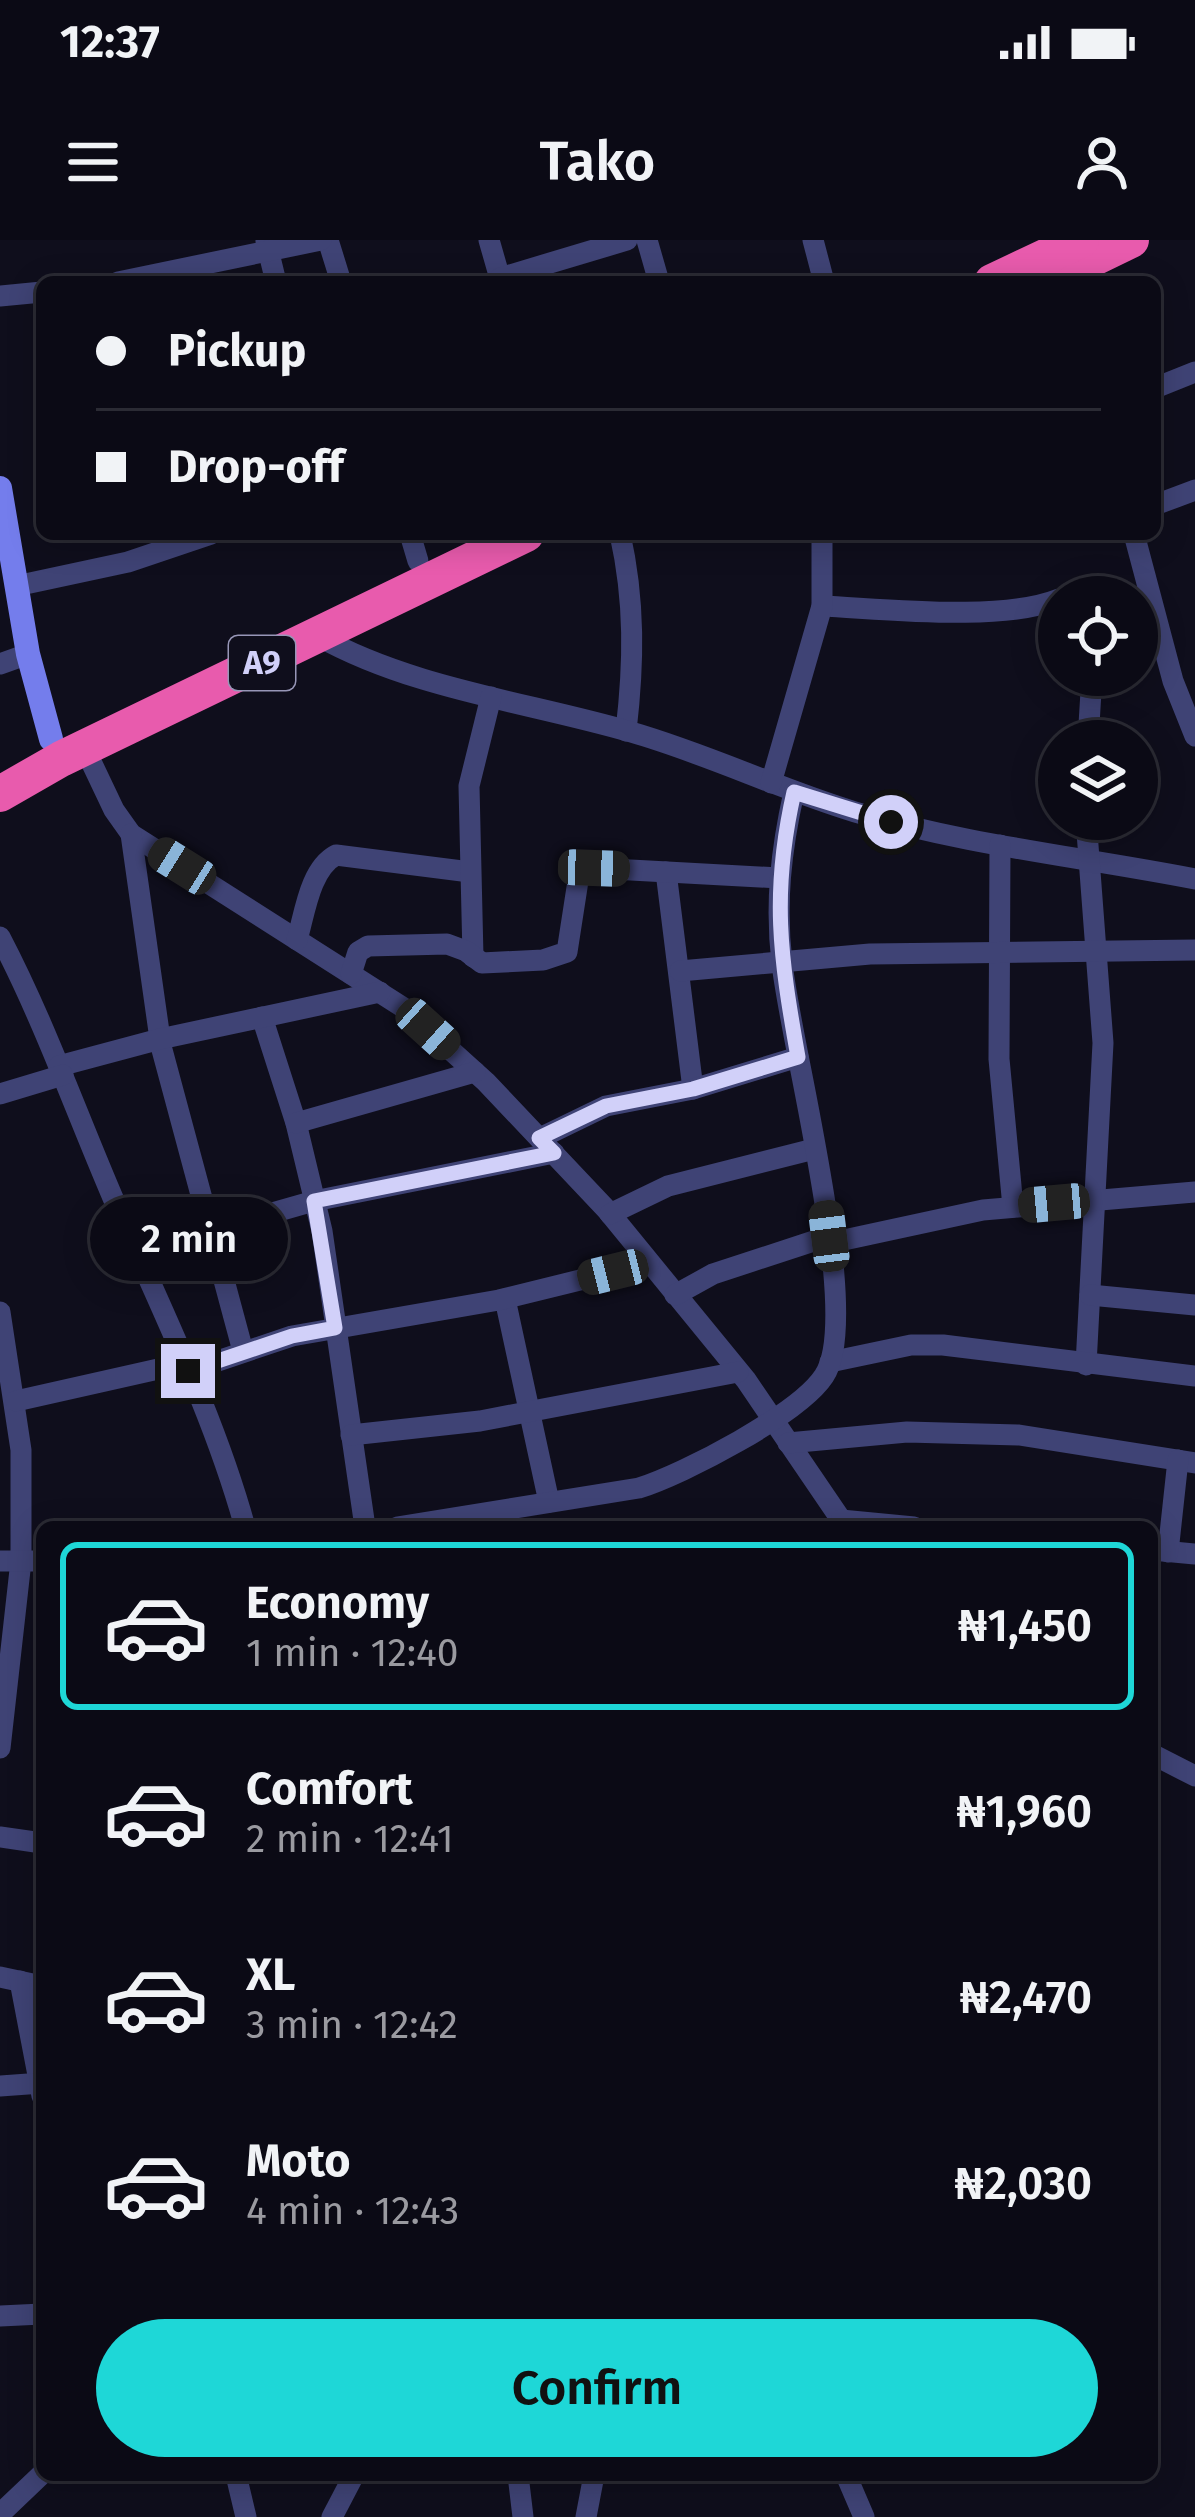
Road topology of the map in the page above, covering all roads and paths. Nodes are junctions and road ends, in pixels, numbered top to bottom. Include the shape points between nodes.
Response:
1 (325, 240) edge
2 (489, 240) edge
3 (627, 240) edge
4 (647, 240) edge
5 (813, 240) edge
6 (1081, 240) edge
7 (1132, 240) edge
8 (267, 246) edge
9 (1039, 261) edge
10 (151, 276) edge
11 (274, 276) edge
12 (339, 276) edge
13 (499, 276) edge
14 (513, 276) edge
15 (657, 276) edge
16 (822, 276) edge
17 (1005, 276) edge
18 (36, 293) edge
19 (0, 296) edge
20 (1195, 372) edge
21 (1161, 386) edge
22 (0, 488) edge
23 (1195, 490) edge
24 (1161, 503) edge
25 (173, 540) edge
26 (449, 540) edge
27 (514, 540) edge
28 (621, 540) edge
29 (821, 540) edge
30 (1135, 540) edge
31 (414, 548) edge
32 (1140, 576) edge
33 (16, 586) junction
34 (822, 606) junction
35 (1038, 606) edge
36 (318, 636) junction
37 (1158, 648) edge
38 (28, 653) junction
39 (0, 664) edge
40 (491, 697) junction
41 (626, 730) junction
42 (1195, 736) edge
43 (68, 744) junction
44 (0, 768) edge
45 (771, 783) junction
46 (794, 792) junction
47 (0, 794) edge
48 (131, 834) junction
49 (1086, 840) edge
50 (1000, 845) junction
51 (1086, 859) junction
52 (470, 872) junction
53 (666, 872) junction
54 (779, 878) junction
55 (1195, 879) edge
56 (0, 937) edge
57 (297, 940) junction
58 (1195, 950) edge
59 (1000, 951) junction
60 (1096, 953) junction
61 (472, 957) junction
62 (782, 964) junction
63 (680, 971) junction
64 (351, 974) junction
65 (380, 992) junction
66 (262, 1017) junction
67 (160, 1039) junction
68 (798, 1057) junction
69 (61, 1071) junction
70 (475, 1072) junction
71 (693, 1089) junction
72 (0, 1094) edge
73 (296, 1124) junction
74 (546, 1146) junction
75 (814, 1149) junction
76 (1195, 1192) edge
77 (1095, 1199) junction
78 (314, 1201) junction
79 (1013, 1207) junction
80 (610, 1214) junction
81 (208, 1231) junction
82 (829, 1240) junction
83 (649, 1263) junction
84 (675, 1295) junction
85 (1090, 1295) junction
86 (505, 1299) junction
87 (1195, 1305) edge
88 (0, 1312) edge
89 (335, 1328) junction
90 (243, 1352) junction
91 (830, 1361) junction
92 (1086, 1365) junction
93 (187, 1367) junction
94 (738, 1372) junction
95 (1195, 1376) edge
96 (16, 1401) junction
97 (529, 1412) junction
98 (774, 1420) junction
99 (351, 1435) junction
100 (788, 1443) junction
101 (1186, 1461) edge
102 (549, 1502) junction
103 (242, 1521) edge
104 (364, 1521) edge
105 (433, 1521) edge
106 (842, 1521) edge
107 (1160, 1551) edge
108 (1195, 1554) edge
109 (21, 1561) edge
110 (0, 1748) edge
111 (1158, 1757) edge
112 (1195, 1776) edge
113 (0, 1837) edge
114 (36, 1842) edge
115 (21, 1981) edge
116 (36, 2061) edge
117 (0, 2086) edge
118 (36, 2088) edge
119 (36, 2314) edge
120 (0, 2316) edge
121 (36, 2480) edge
122 (237, 2481) edge
123 (351, 2481) edge
124 (519, 2481) edge
125 (593, 2481) edge
126 (849, 2481) edge
127 (0, 2514) edge
128 (246, 2517) edge
129 (332, 2517) edge
130 (523, 2517) edge
131 (586, 2517) edge
132 (864, 2517) edge

1 - 8 street
1 - 12 street
2 - 13 street
3 - 14 street
4 - 15 street
5 - 16 street
6 - 9 highway
7 - 9 highway
8 - 10 street
8 - 11 street
9 - 17 highway
18 - 19 street
20 - 21 street
22 - 33 main road
23 - 24 street
25 - 33 street via 128,562
26 - 31 highway, A9
27 - 36 highway, A9
28 - 41 street via 634,659
29 - 34 street
30 - 32 street
31 - 43 highway, A9
33 - 38 main road
34 - 35 street
34 - 45 street
36 - 40 street via 348,653
36 - 43 highway, A9
37 - 42 street
38 - 39 street
38 - 43 main road
40 - 41 street
40 - 52 street via 469,786
41 - 45 street
43 - 44 highway, A9
43 - 47 highway, A9
43 - 48 street
45 - 46 street
46 - 50 street
46 - 54 street
48 - 57 street
48 - 67 street
49 - 51 street
50 - 51 street
50 - 59 street
51 - 55 street
51 - 60 street
52 - 57 street via 329,857
52 - 61 street
53 - 54 street
53 - 61 street via 582,872 567,952 543,960
53 - 63 street
54 - 62 street
56 - 69 street
57 - 64 street
58 - 60 street
59 - 60 street
59 - 62 street
59 - 79 street via 999,1059
60 - 77 street via 1102,1042
61 - 64 street via 447,944 368,946
62 - 63 street
62 - 68 street
63 - 71 street
64 - 65 street
65 - 66 street
65 - 70 street
66 - 67 street
66 - 73 street
67 - 69 street
67 - 81 street
68 - 71 street
68 - 75 street
69 - 72 street
69 - 93 street
70 - 73 street
70 - 74 street
71 - 74 street via 606,1106
73 - 78 street
74 - 78 street
74 - 80 street
75 - 80 street via 668,1186
75 - 82 street
76 - 77 street
77 - 79 street
77 - 85 street
78 - 81 street
78 - 89 street
79 - 82 street
80 - 83 street
81 - 90 street
82 - 84 street via 712,1274
82 - 91 street via 837,1307
83 - 84 street
83 - 86 street
84 - 94 street
85 - 87 street
85 - 92 street
86 - 89 street
86 - 97 street
88 - 96 street
89 - 90 street
89 - 99 street
90 - 93 street
91 - 92 street via 943,1345
91 - 98 street via 824,1377
92 - 95 street
93 - 96 street
93 - 103 street
94 - 97 street
94 - 98 street
96 - 109 street
97 - 99 street
97 - 102 street
98 - 100 street
98 - 102 street via 673,1478
99 - 104 street
100 - 101 street via 937,1431
100 - 106 street
101 - 107 street
102 - 105 street
107 - 108 street
109 - 110 street
111 - 112 street
113 - 114 street
115 - 116 street
117 - 118 street
119 - 120 street
121 - 127 street
122 - 128 street
123 - 129 street
124 - 130 street
125 - 131 street
126 - 132 street

